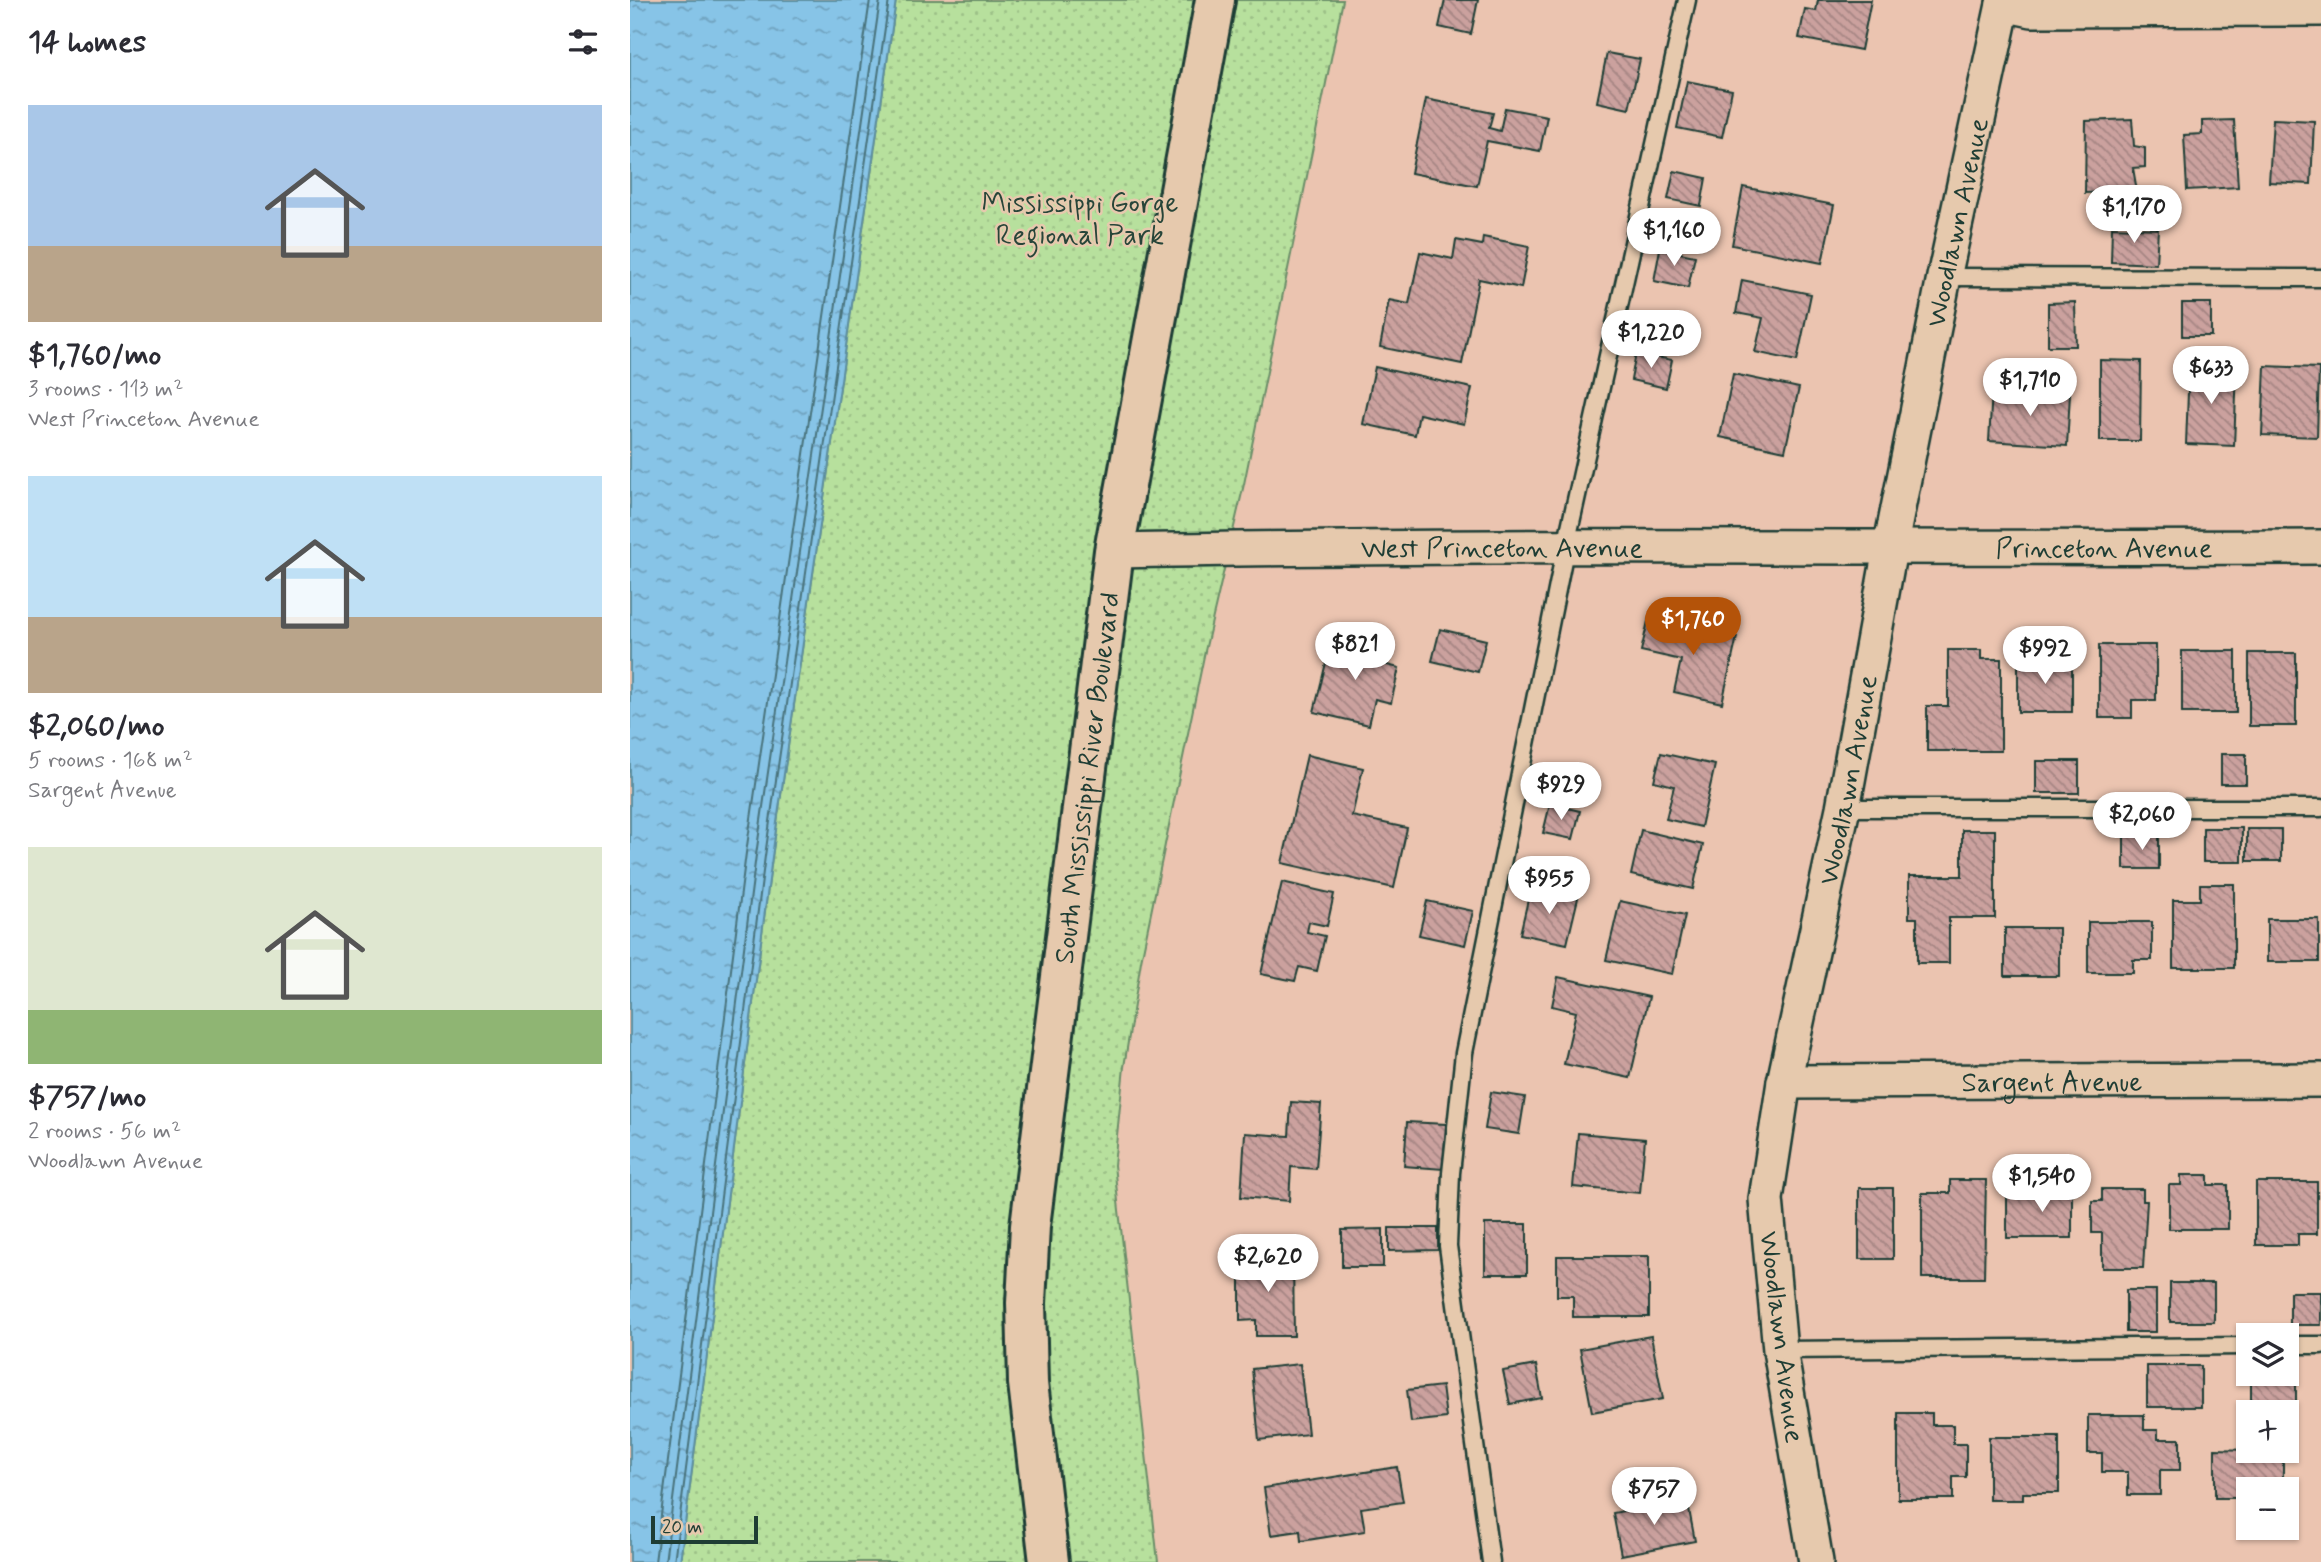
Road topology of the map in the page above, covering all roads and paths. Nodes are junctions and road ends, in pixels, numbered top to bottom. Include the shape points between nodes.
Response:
1 (1215, 0) edge
2 (1687, 0) edge
3 (2004, 2) edge
4 (2321, 9) edge
5 (1944, 277) junction
6 (2321, 278) edge
7 (1566, 545) junction
8 (2321, 547) edge
9 (1890, 549) junction
10 (1114, 551) junction
11 (1843, 808) junction
12 (2321, 808) edge
13 (2321, 1080) edge
14 (1784, 1082) junction
15 (2299, 1345) edge
16 (2321, 1345) edge
17 (2236, 1346) edge
18 (1780, 1350) junction
19 (1049, 1562) edge
20 (1491, 1562) edge
21 (1816, 1562) edge

1 - 10 street, South Mississippi River Boulevard
2 - 7 lane
3 - 4 street via 2032,10
3 - 5 street, Woodlawn Avenue
5 - 6 lane
5 - 9 street, Woodlawn Avenue
7 - 9 street, West Princeton Avenue
7 - 10 street, West Princeton Avenue
7 - 20 lane via 1464,1053 1451,1173 1448,1246
8 - 9 street, Princeton Avenue
9 - 11 street, Woodlawn Avenue
10 - 19 street, South Mississippi River Boulevard via 1030,1226 1028,1383
11 - 12 lane
11 - 14 street, Woodlawn Avenue
13 - 14 street, Sargent Avenue
14 - 18 street, Woodlawn Avenue via 1766,1199
15 - 16 lane
17 - 18 lane
18 - 21 street, Woodlawn Avenue

